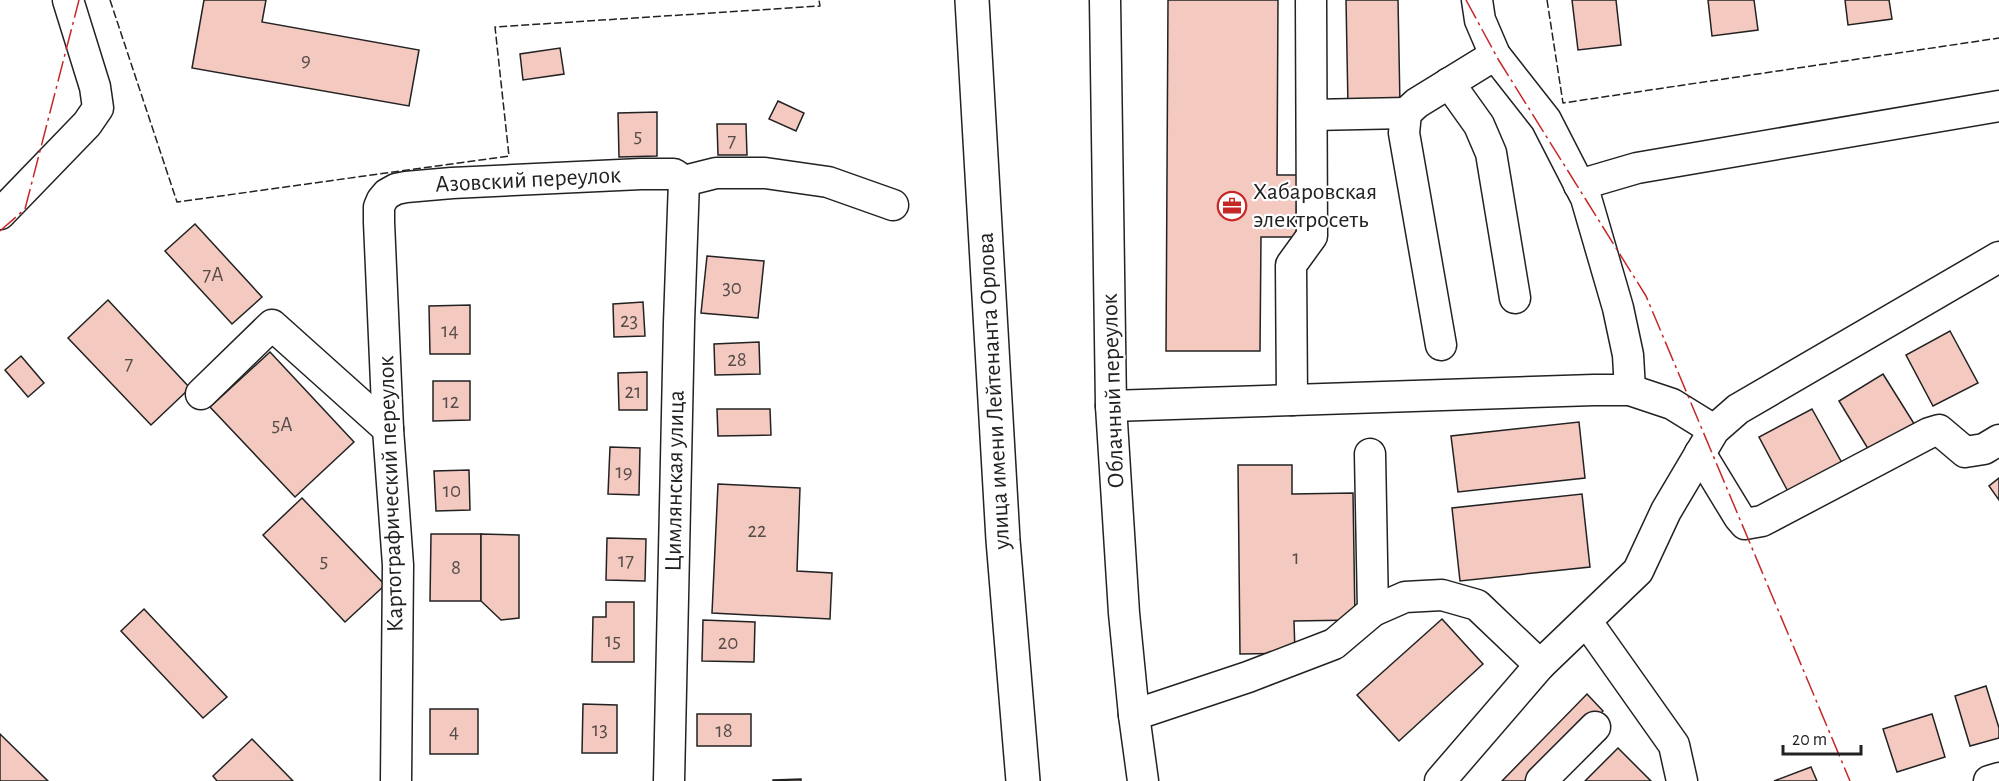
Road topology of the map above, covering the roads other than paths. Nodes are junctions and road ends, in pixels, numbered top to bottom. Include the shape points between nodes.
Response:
1 (68, 0) edge
2 (972, 0) edge
3 (1105, 0) edge
4 (1311, 0) edge
5 (1477, 0) edge
6 (1496, 55) junction
7 (1449, 83) junction
8 (1999, 106) edge
9 (1406, 114) junction
10 (1312, 115) junction
11 (684, 181) junction
12 (1579, 185) junction
13 (893, 205) dead end
14 (379, 207) joint
15 (0, 214) edge
16 (1999, 257) edge
17 (1515, 298) dead end
18 (1441, 345) dead end
19 (1630, 390) junction
20 (201, 394) dead end
21 (1292, 400) junction
22 (1111, 406) junction
23 (388, 429) junction
24 (1999, 440) edge
25 (1707, 441) junction
26 (1370, 454) dead end
27 (1374, 611) junction
28 (1587, 622) junction
29 (1540, 665) junction
30 (1134, 715) junction
31 (1595, 727) dead end
32 (1999, 778) edge
33 (396, 781) edge
34 (669, 781) edge
35 (1023, 781) edge
36 (1143, 781) edge
37 (1440, 781) edge
38 (1541, 781) edge
39 (1682, 781) edge
40 (1989, 781) edge

1 - 15 street via 98,108
2 - 35 main road, улица имени Лейтенанта Орлова via 1003,540
3 - 22 street, Облачный переулок
4 - 10 street
5 - 6 street via 1480,20
6 - 7 street
6 - 12 street via 1546,120
7 - 9 street
7 - 17 street via 1479,125 1491,153
8 - 12 street via 1637,168
9 - 10 street
9 - 18 street via 1404,133
10 - 21 street via 1312,237 1291,265
11 - 13 street via 716,173 765,173 828,182
11 - 14 street, Азовский переулок via 674,174 641,174 452,183 396,189 387,194
11 - 34 street, Цимлянская улица
12 - 19 street via 1618,308 1629,355
14 - 23 street, Картографический переулок
16 - 25 street via 1738,408
19 - 21 street
19 - 25 street via 1672,404
20 - 23 street via 272,325
21 - 22 street
22 - 30 street, Облачный переулок
23 - 33 street, Картографический переулок via 398,565
24 - 25 street via 1984,449 1965,452 1939,430 1929,433 1762,521 1745,524 1738,517
25 - 28 street via 1666,511 1638,571
26 - 27 street
27 - 29 street via 1405,597 1442,595 1477,605
27 - 30 street via 1334,644
28 - 29 street
28 - 39 street via 1674,745
29 - 37 street
30 - 36 street, Облачный переулок
31 - 38 street
32 - 40 street

